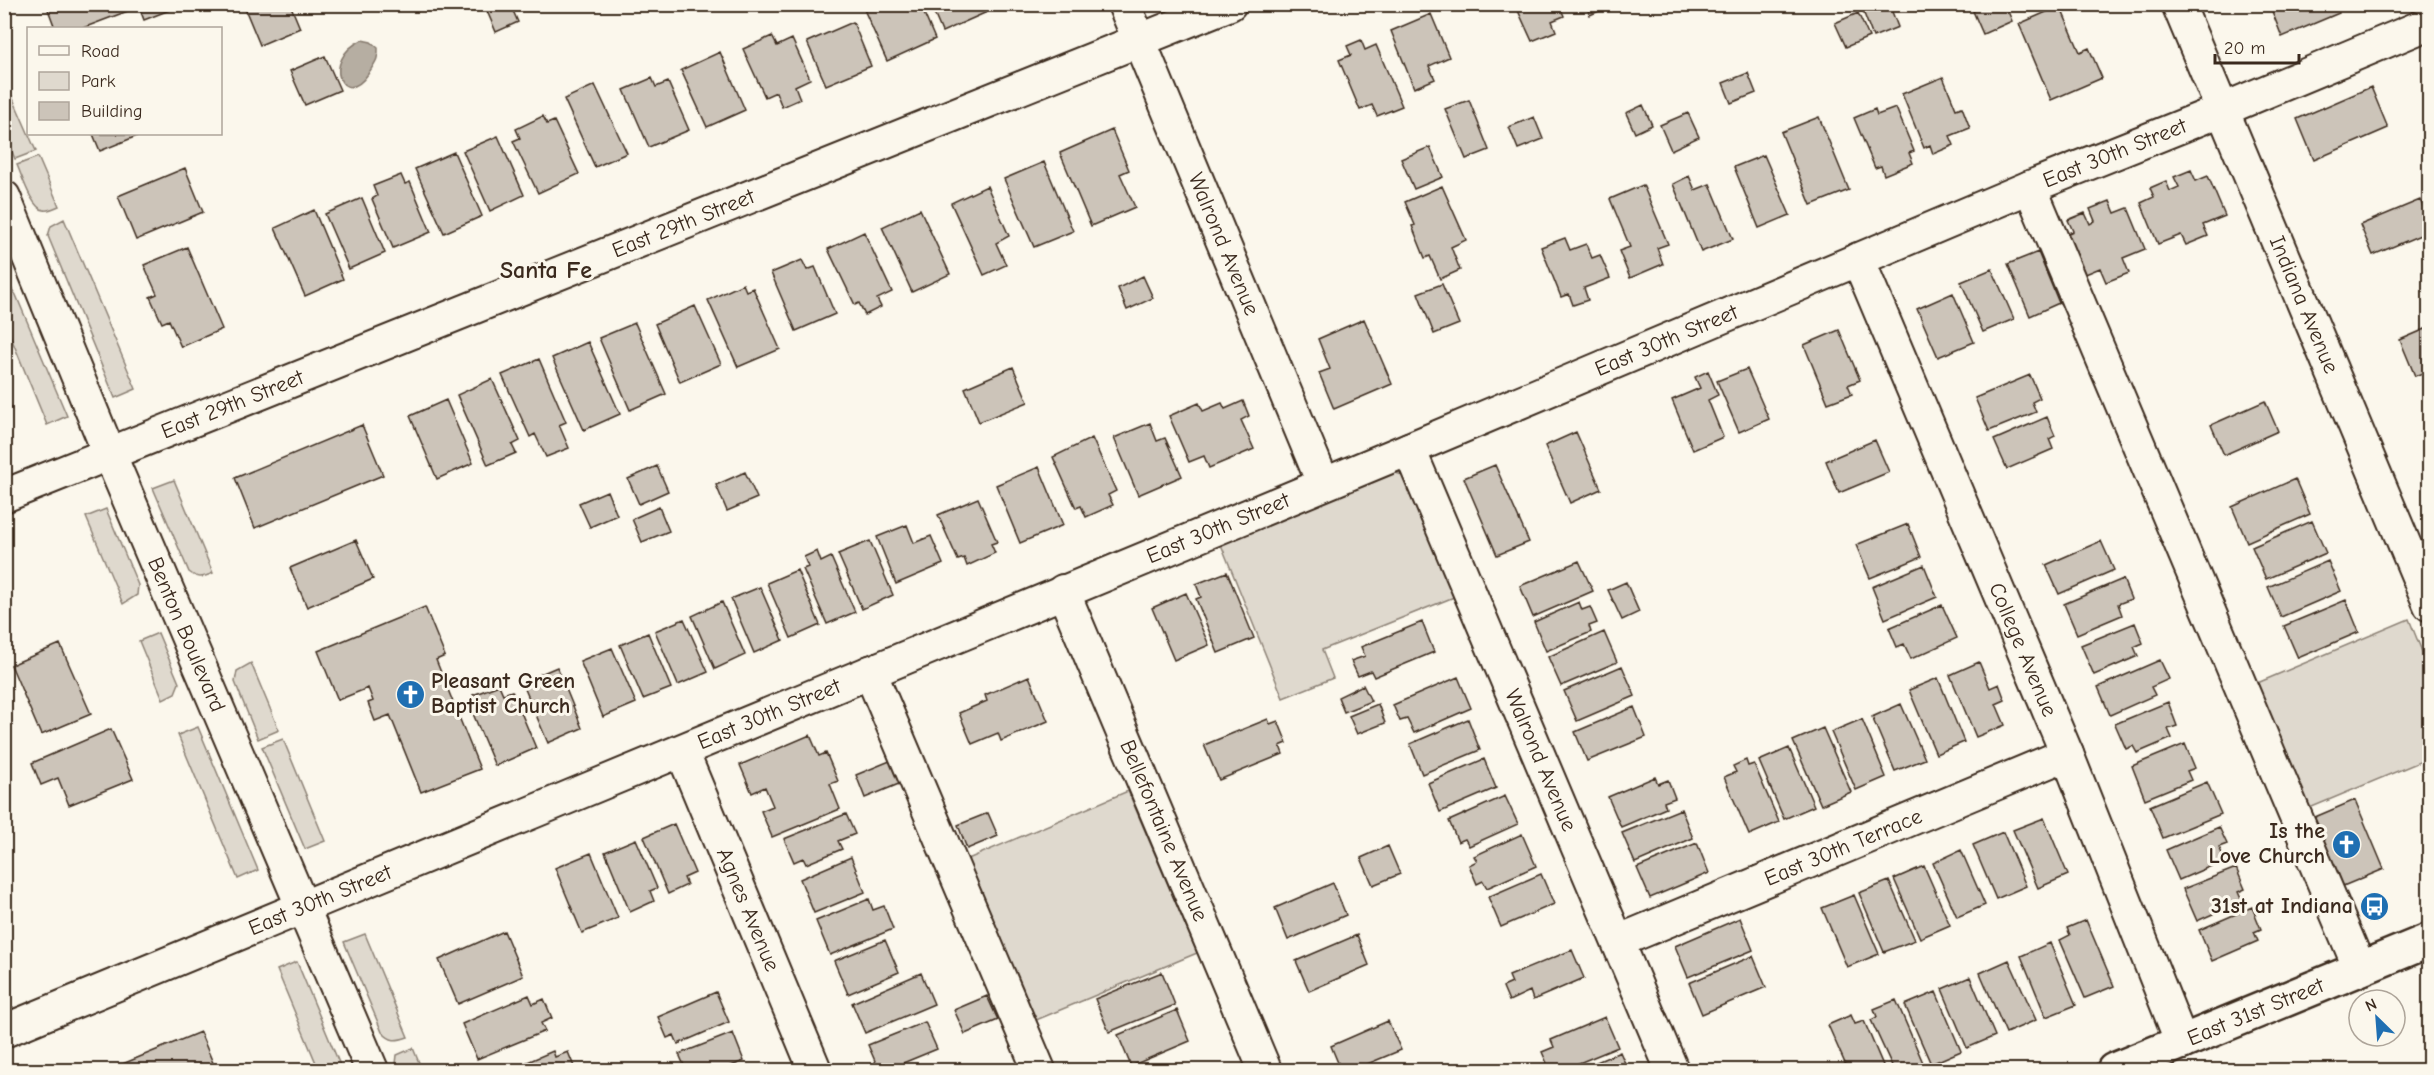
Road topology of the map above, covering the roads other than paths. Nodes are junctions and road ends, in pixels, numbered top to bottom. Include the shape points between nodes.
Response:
1 (1124, 4) edge
2 (1230, 4) edge
3 (2178, 4) edge
4 (2430, 23) edge
5 (1139, 41) junction
6 (2222, 110) junction
7 (2030, 187) junction
8 (4, 196) edge
9 (1858, 259) junction
10 (1409, 449) junction
11 (109, 453) junction
12 (1323, 483) junction
13 (4, 496) edge
14 (1063, 591) junction
15 (2430, 605) edge
16 (870, 672) junction
17 (682, 751) junction
18 (2067, 754) junction
19 (304, 908) junction
20 (2430, 940) edge
21 (1618, 941) junction
22 (2361, 969) junction
23 (4, 1031) edge
24 (2182, 1043) junction
25 (372, 1071) edge
26 (815, 1071) edge
27 (1039, 1071) edge
28 (1265, 1071) edge
29 (1672, 1071) edge
30 (2114, 1071) edge

1 - 5 street, Walrond Avenue
2 - 5 street, East 29th Street
3 - 6 street, Indiana Avenue
4 - 6 street, East 30th Street
5 - 11 street, East 29th Street
5 - 12 street, Walrond Avenue
6 - 7 street, East 30th Street
6 - 15 street, Indiana Avenue
7 - 9 street, East 30th Street
7 - 22 street
8 - 11 street, Benton Boulevard
9 - 10 street, East 30th Street
9 - 18 street, College Avenue
10 - 12 street, East 30th Street
10 - 21 street, Walrond Avenue
11 - 13 street, East 29th Street
11 - 19 street, Benton Boulevard
12 - 14 street, East 30th Street
14 - 16 street, East 30th Street
14 - 28 street, Bellefontaine Avenue
16 - 17 street, East 30th Street
16 - 27 street
17 - 19 street, East 30th Street
17 - 26 street, Agnes Avenue
18 - 21 street, East 30th Terrace
18 - 24 street, College Avenue
19 - 23 street, East 30th Street
19 - 25 street, Benton Boulevard
20 - 22 main road, East 31st Street
21 - 29 street, Walrond Avenue
22 - 24 main road, East 31st Street
24 - 30 main road, East 31st Street

